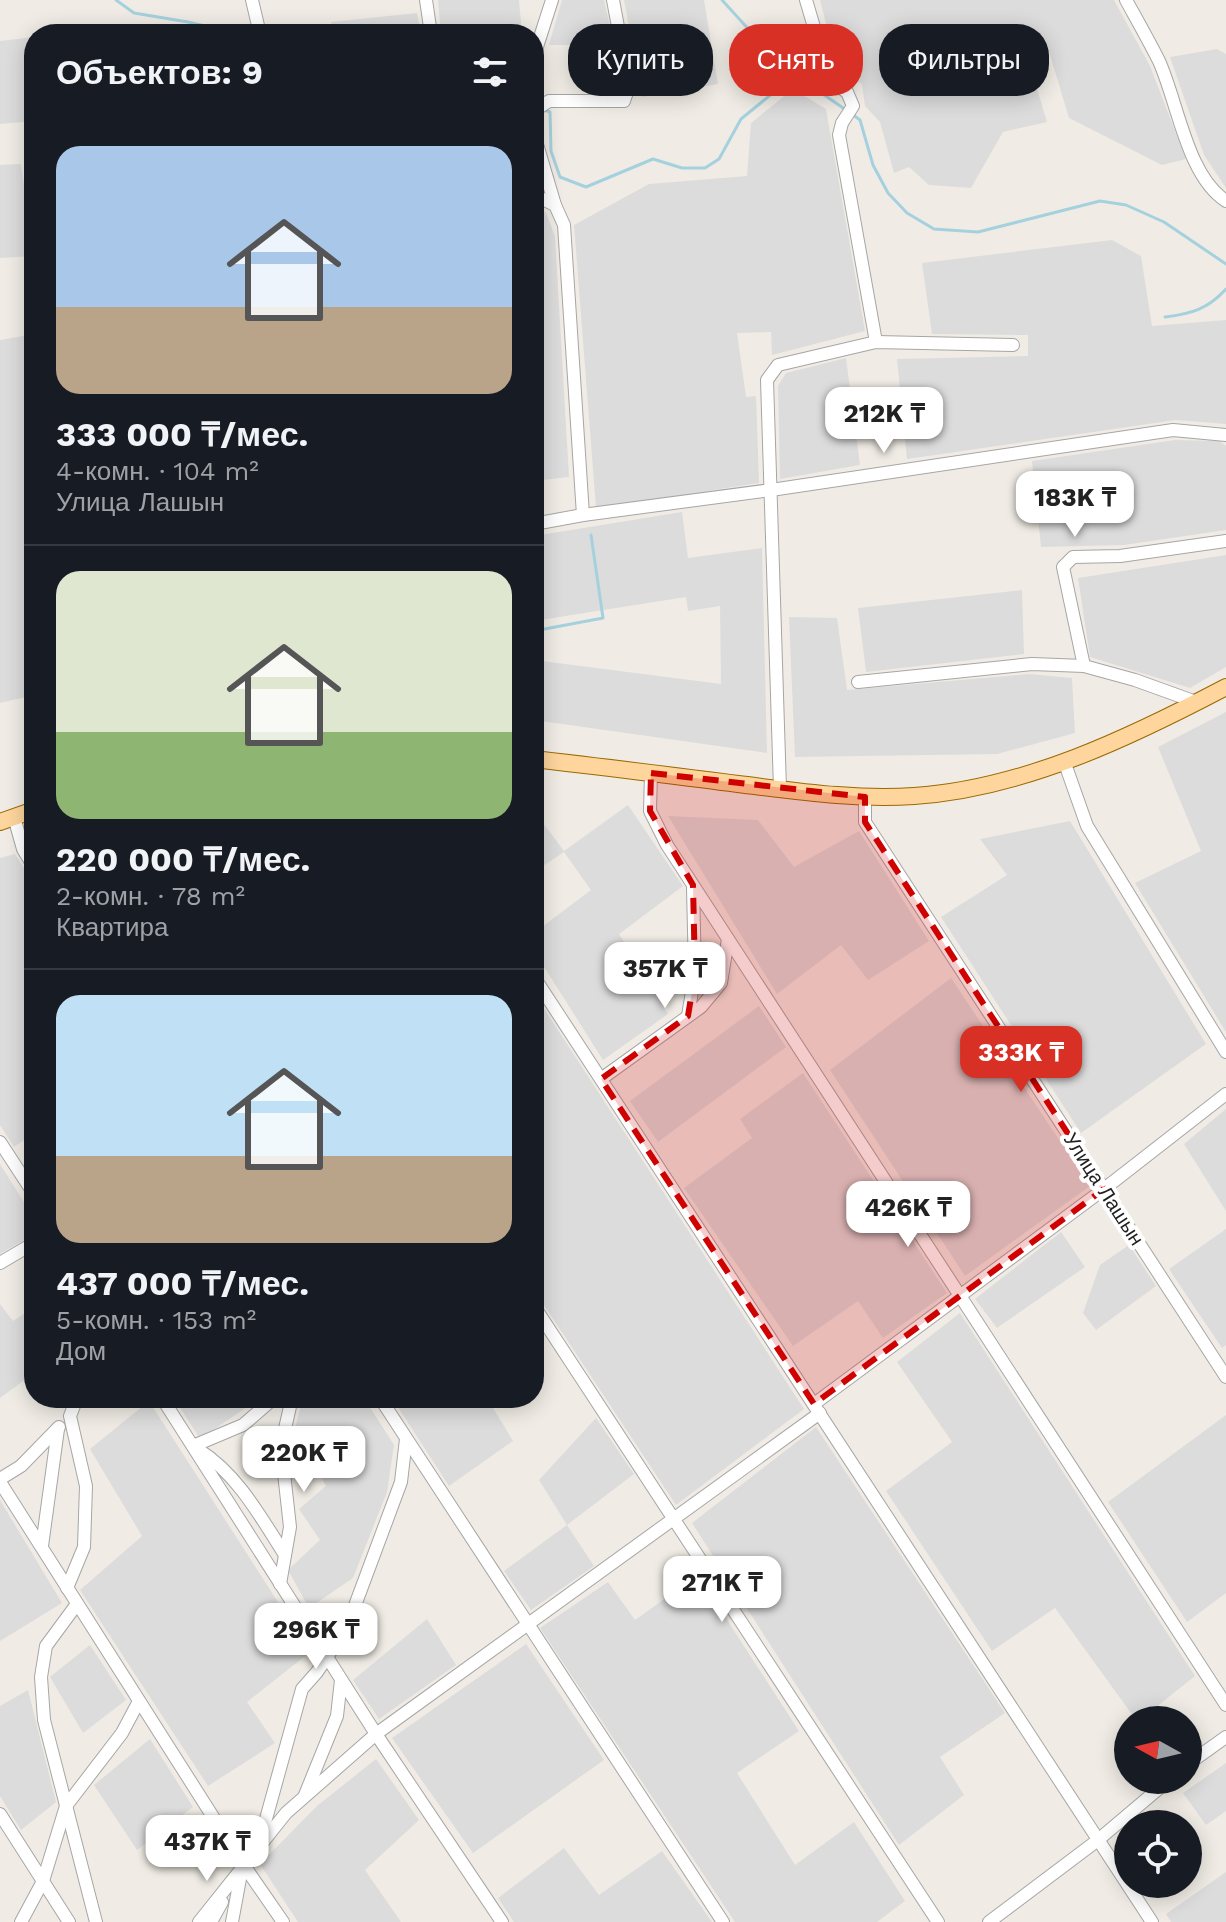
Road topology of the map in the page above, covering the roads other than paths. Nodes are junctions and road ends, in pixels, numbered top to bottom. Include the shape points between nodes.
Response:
1 (252, 0) edge
2 (426, 0) edge
3 (552, 0) edge
4 (613, 0) edge
5 (806, 0) edge
6 (1126, 0) edge
7 (258, 24) edge
8 (430, 24) edge
9 (544, 25) edge
10 (544, 104) edge
11 (544, 168) edge
12 (544, 200) edge
13 (1226, 201) edge
14 (555, 205) junction
15 (876, 342) junction
16 (1013, 345) dead end
17 (1226, 435) edge
18 (771, 490) junction
19 (583, 515) junction
20 (544, 522) edge
21 (1226, 541) edge
22 (1084, 666) junction
23 (858, 682) dead end
24 (1226, 687) edge
25 (1196, 702) junction
26 (544, 760) edge
27 (1064, 761) junction
28 (651, 773) junction
29 (780, 789) junction
30 (865, 797) junction
31 (7, 819) edge
32 (24, 851) edge
33 (693, 885) junction
34 (728, 939) junction
35 (544, 992) edge
36 (688, 1016) junction
37 (1226, 1052) edge
38 (601, 1079) junction
39 (1226, 1094) edge
40 (0, 1142) edge
41 (24, 1179) edge
42 (1104, 1189) junction
43 (24, 1249) edge
44 (0, 1263) edge
45 (960, 1296) junction
46 (544, 1321) edge
47 (1226, 1377) edge
48 (73, 1408) edge
49 (168, 1408) edge
50 (263, 1408) edge
51 (290, 1408) edge
52 (386, 1408) edge
53 (817, 1409) junction
54 (70, 1416) junction
55 (58, 1429) junction
56 (406, 1439) junction
57 (193, 1446) junction
58 (0, 1480) edge
59 (675, 1518) junction
60 (42, 1546) junction
61 (285, 1555) junction
62 (280, 1584) junction
63 (67, 1588) junction
64 (77, 1604) junction
65 (528, 1624) junction
66 (327, 1655) junction
67 (341, 1680) junction
68 (139, 1701) junction
69 (1226, 1705) edge
70 (376, 1734) junction
71 (1226, 1737) edge
72 (1202, 1754) edge
73 (1152, 1794) edge
74 (303, 1798) junction
75 (66, 1806) junction
76 (0, 1814) edge
77 (1098, 1840) junction
78 (259, 1844) junction
79 (243, 1864) junction
80 (43, 1881) junction
81 (21, 1922) edge
82 (69, 1922) edge
83 (96, 1922) edge
84 (199, 1922) edge
85 (211, 1922) edge
86 (232, 1922) edge
87 (283, 1922) edge
88 (502, 1922) edge
89 (723, 1922) edge
90 (938, 1922) edge
91 (989, 1922) edge
92 (1152, 1922) edge

1 - 7 street
2 - 8 street
3 - 9 street
4 - 10 street via 629,86 624,101
5 - 15 street via 830,81 847,92 853,106 839,135
6 - 13 street via 1160,63 1197,165 1212,192
11 - 14 street
12 - 14 street
14 - 19 street via 564,225
15 - 16 street
15 - 18 street via 778,365 767,380
17 - 18 street via 1173,430
18 - 19 street
18 - 29 street
19 - 20 street
21 - 22 street via 1073,557 1063,567
22 - 23 street via 1032,664
22 - 25 street
24 - 25 main road
25 - 27 main road via 1155,725
26 - 28 main road
27 - 30 main road via 968,787
27 - 37 street via 1087,826
28 - 29 main road
28 - 33 street via 650,811
29 - 30 main road
30 - 42 street, Улица Лашын via 865,822
31 - 32 street
33 - 34 street
33 - 36 street via 695,973
34 - 36 street via 721,983
34 - 45 street
35 - 38 street
36 - 38 street
38 - 53 street
39 - 42 street
40 - 41 street
42 - 45 street
42 - 47 street, Улица Лашын
43 - 44 street
45 - 53 street
45 - 69 street
46 - 59 street
48 - 54 street
49 - 57 street
50 - 57 street via 243,1425
51 - 61 street via 281,1446 290,1527
52 - 56 street
53 - 59 street
53 - 77 street
54 - 55 street
54 - 63 street via 86,1486 84,1547
55 - 58 street
55 - 60 street
56 - 65 street
56 - 66 street via 401,1482 347,1627
57 - 61 street via 220,1463 239,1485
57 - 62 street
58 - 60 street
59 - 65 street
59 - 90 street
60 - 63 street
61 - 62 street
62 - 66 street
63 - 64 street
64 - 68 street
64 - 75 street via 46,1646 41,1677 44,1720
65 - 70 street
65 - 89 street
66 - 67 street
66 - 78 street via 302,1689
67 - 70 street
67 - 74 street via 337,1716
68 - 75 street via 122,1733
68 - 79 street
70 - 74 street
70 - 88 street
71 - 72 street
73 - 77 street
74 - 78 street
75 - 80 street
75 - 83 street
76 - 80 street
77 - 91 street
77 - 92 street
78 - 79 street
79 - 84 street
79 - 85 street
79 - 86 street
79 - 87 street
80 - 81 street
80 - 82 street

